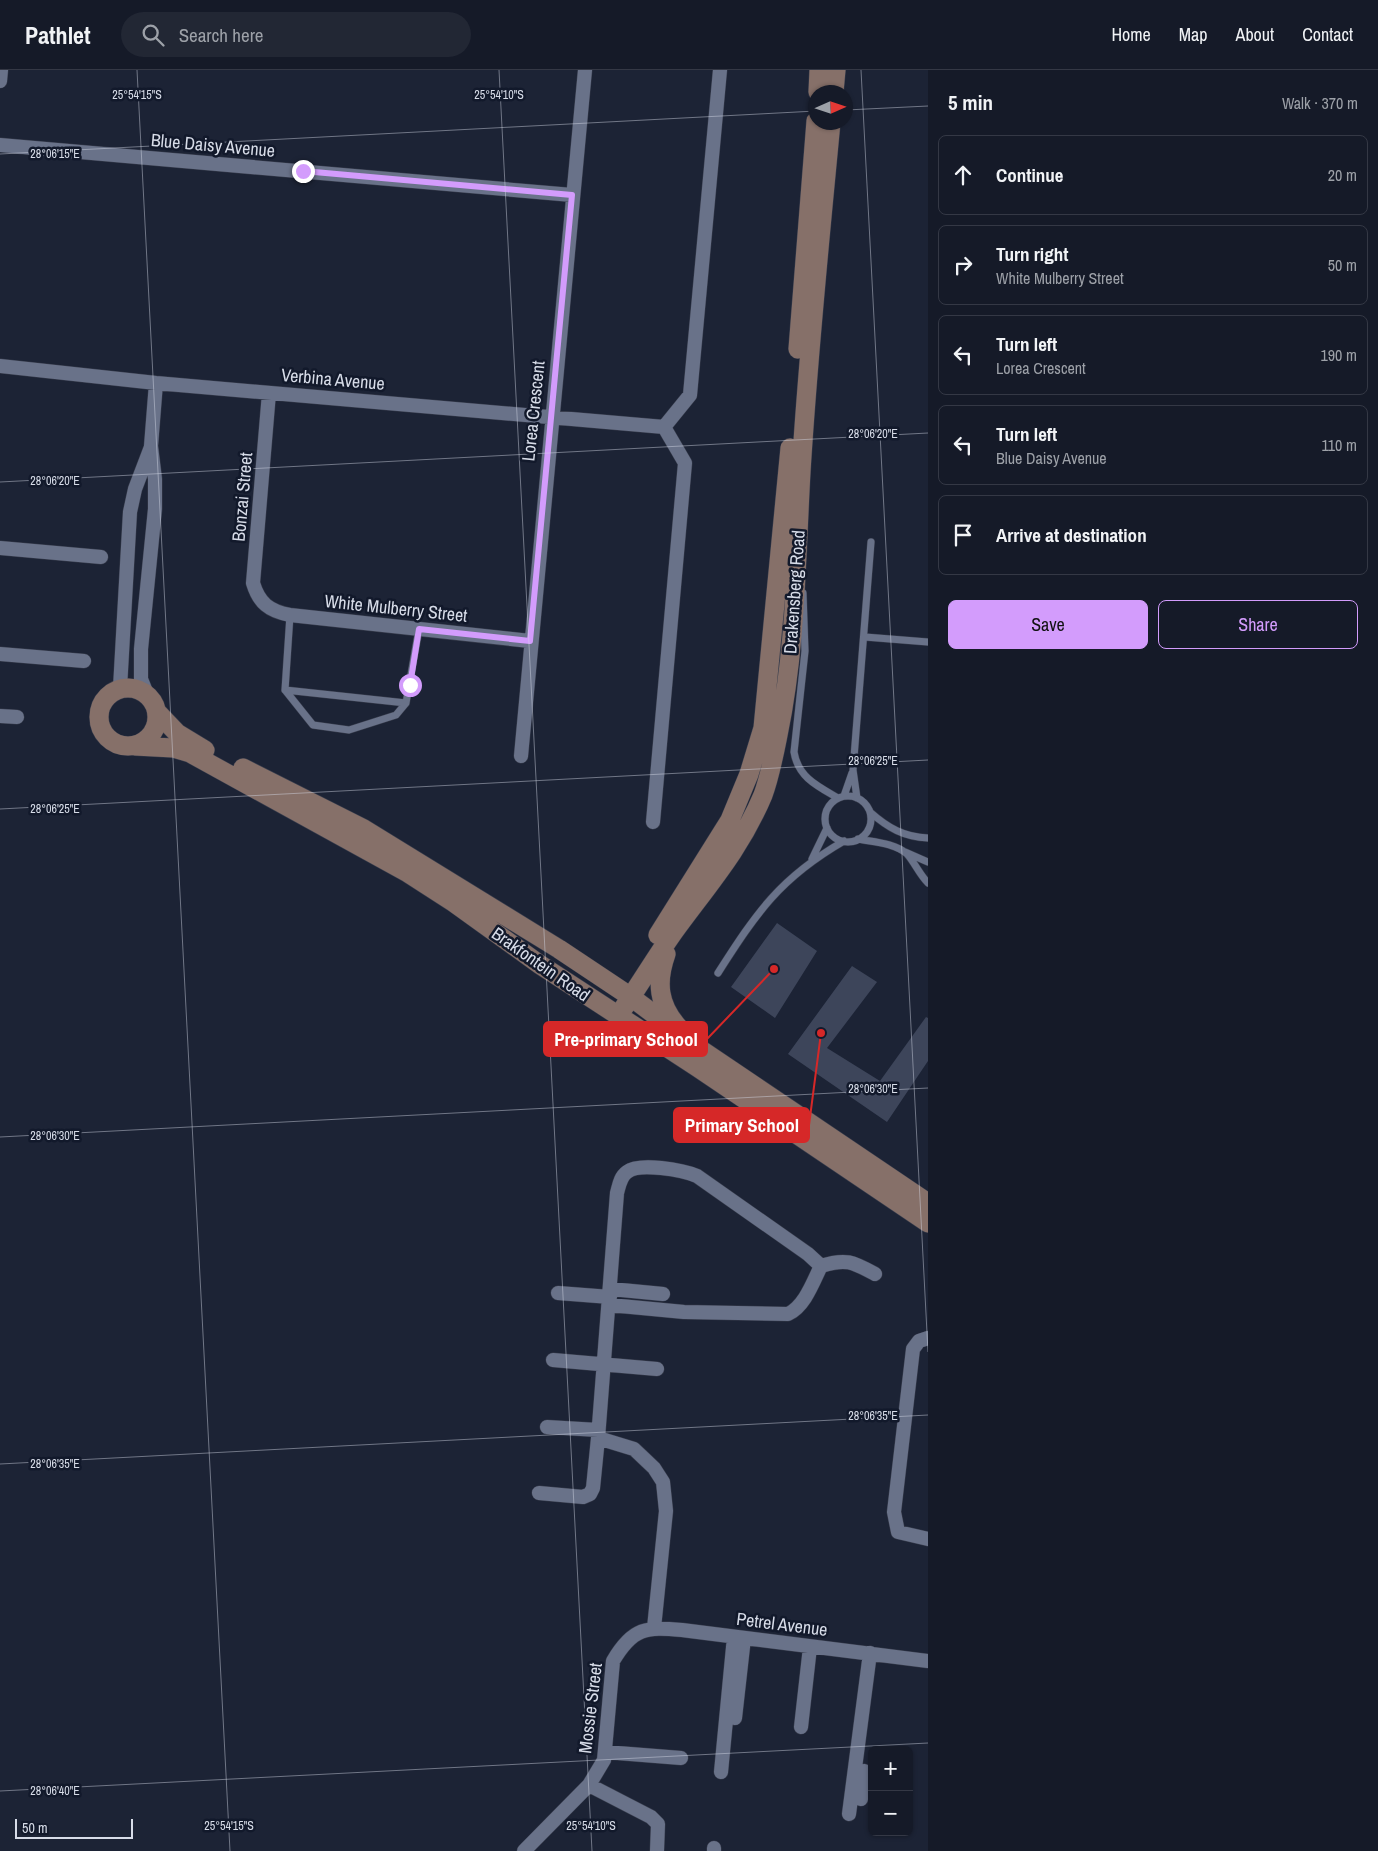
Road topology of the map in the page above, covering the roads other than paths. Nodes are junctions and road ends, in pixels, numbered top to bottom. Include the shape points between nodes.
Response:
1 (1, 70) edge
2 (585, 70) edge
3 (720, 70) edge
4 (820, 70) edge
5 (836, 70) edge
6 (0, 81) edge
7 (819, 85) edge
8 (835, 85) edge
9 (815, 130) edge
10 (830, 130) edge
11 (0, 144) edge
12 (572, 195) junction
13 (0, 366) edge
14 (156, 382) junction
15 (269, 393) junction
16 (551, 416) junction
17 (664, 427) junction
18 (151, 446) junction
19 (799, 541) junction
20 (871, 542) dead end
21 (0, 548) edge
22 (101, 557) dead end
23 (262, 602) joint
24 (290, 615) junction
25 (419, 629) junction
26 (865, 637) junction
27 (530, 641) junction
28 (928, 642) edge
29 (0, 654) edge
30 (84, 662) dead end
31 (120, 688) junction
32 (285, 690) junction
33 (147, 694) junction
34 (406, 703) junction
35 (157, 712) junction
36 (0, 716) edge
37 (17, 717) dead end
38 (135, 746) junction
39 (521, 756) dead end
40 (853, 770) junction
41 (841, 797) junction
42 (858, 798) junction
43 (870, 812) junction
44 (652, 822) dead end
45 (827, 828) junction
46 (928, 838) edge
47 (858, 839) junction
48 (844, 841) junction
49 (900, 850) junction
50 (389, 853) junction
51 (812, 860) junction
52 (928, 862) edge
53 (928, 882) edge
54 (673, 934) junction
55 (718, 973) dead end
56 (626, 994) junction
57 (613, 1013) junction
58 (703, 1051) junction
59 (928, 1203) edge
60 (928, 1223) edge
61 (821, 1266) junction
62 (875, 1274) dead end
63 (558, 1293) dead end
64 (663, 1294) dead end
65 (610, 1297) junction
66 (928, 1338) edge
67 (553, 1360) dead end
68 (604, 1364) junction
69 (657, 1369) dead end
70 (547, 1427) dead end
71 (598, 1434) junction
72 (539, 1493) dead end
73 (928, 1539) edge
74 (654, 1628) junction
75 (632, 1637) joint
76 (739, 1637) junction
77 (810, 1647) junction
78 (875, 1654) junction
79 (928, 1661) edge
80 (735, 1718) dead end
81 (801, 1727) dead end
82 (605, 1752) junction
83 (681, 1758) dead end
84 (721, 1772) dead end
85 (589, 1785) junction
86 (861, 1799) dead end
87 (849, 1814) dead end
88 (524, 1851) edge
89 (657, 1851) edge

1 - 6 street
2 - 12 street, Lorea Crescent
3 - 17 street via 690,395
4 - 7 street
5 - 8 street
9 - 56 street, Drakensberg Road via 763,728 730,820
10 - 19 street, Drakensberg Road via 807,385
11 - 12 street, Blue Daisy Avenue
12 - 16 street, Lorea Crescent
13 - 14 street, Verbina Avenue
14 - 15 street, Verbina Avenue
14 - 18 street
15 - 16 street, Verbina Avenue
15 - 23 street, Bonzai Street via 253,583
16 - 17 street, Verbina Avenue
16 - 27 street, Lorea Crescent
17 - 44 street via 684,463
18 - 31 street via 130,512
18 - 33 street via 156,509 141,666 141,678
19 - 41 lane via 805,650 795,757 804,776
19 - 54 street, Drakensberg Road via 786,695 764,792 746,833
20 - 26 lane
21 - 22 street
23 - 24 street, White Mulberry Street via 268,609
24 - 25 street, White Mulberry Street
24 - 32 lane
25 - 27 street, White Mulberry Street
25 - 34 lane
26 - 28 lane
26 - 40 lane
27 - 39 street, Lorea Crescent
29 - 30 street
31 - 33 street via 134,687
31 - 38 street via 105,698 98,715 100,724 109,739
32 - 34 lane
32 - 34 lane via 313,725 349,730 396,715
33 - 35 street via 156,705
35 - 38 street via 155,730
35 - 50 street, Brakfontein Road via 190,742 364,828
36 - 37 street
38 - 50 street, Brakfontein Road via 173,748 190,753
40 - 41 lane
40 - 42 lane
41 - 42 lane
41 - 45 lane via 832,802 826,814
42 - 43 lane
43 - 46 lane via 896,831 916,838
43 - 47 lane via 868,828
45 - 48 lane
45 - 51 lane
47 - 48 lane
47 - 49 lane
48 - 51 lane
49 - 52 lane
49 - 53 lane via 907,854 918,873
50 - 56 street, Brakfontein Road via 559,949
50 - 57 street, Brakfontein Road via 538,964
51 - 55 lane via 760,909
54 - 56 street, Drakensberg Road
54 - 58 street via 659,973 660,991 673,1021
56 - 57 street, Drakensberg Road
56 - 58 street, Brakfontein Road
57 - 60 street, Brakfontein Road
58 - 59 street, Brakfontein Road
61 - 62 street via 844,1260
61 - 65 street via 802,1302 788,1314 684,1312
61 - 65 street via 697,1176 688,1172 636,1168 621,1178 617,1194
63 - 65 street
64 - 65 street
65 - 68 street
66 - 73 street via 918,1341 913,1349 894,1512 898,1532
67 - 68 street
68 - 69 street
68 - 71 street
70 - 71 street
71 - 72 street via 590,1494 583,1497
71 - 74 street via 634,1449 663,1482 666,1511
74 - 75 street, Petrel Avenue
74 - 76 street, Petrel Avenue
75 - 82 street, Mossie Street via 612,1661
76 - 77 street, Petrel Avenue
76 - 80 street
76 - 84 street
77 - 78 street, Petrel Avenue
77 - 81 street
78 - 79 street, Petrel Avenue
78 - 86 street
78 - 87 street
82 - 83 street
82 - 85 street, Mossie Street
85 - 88 street, Mossie Street
85 - 89 street via 651,1817 658,1824

